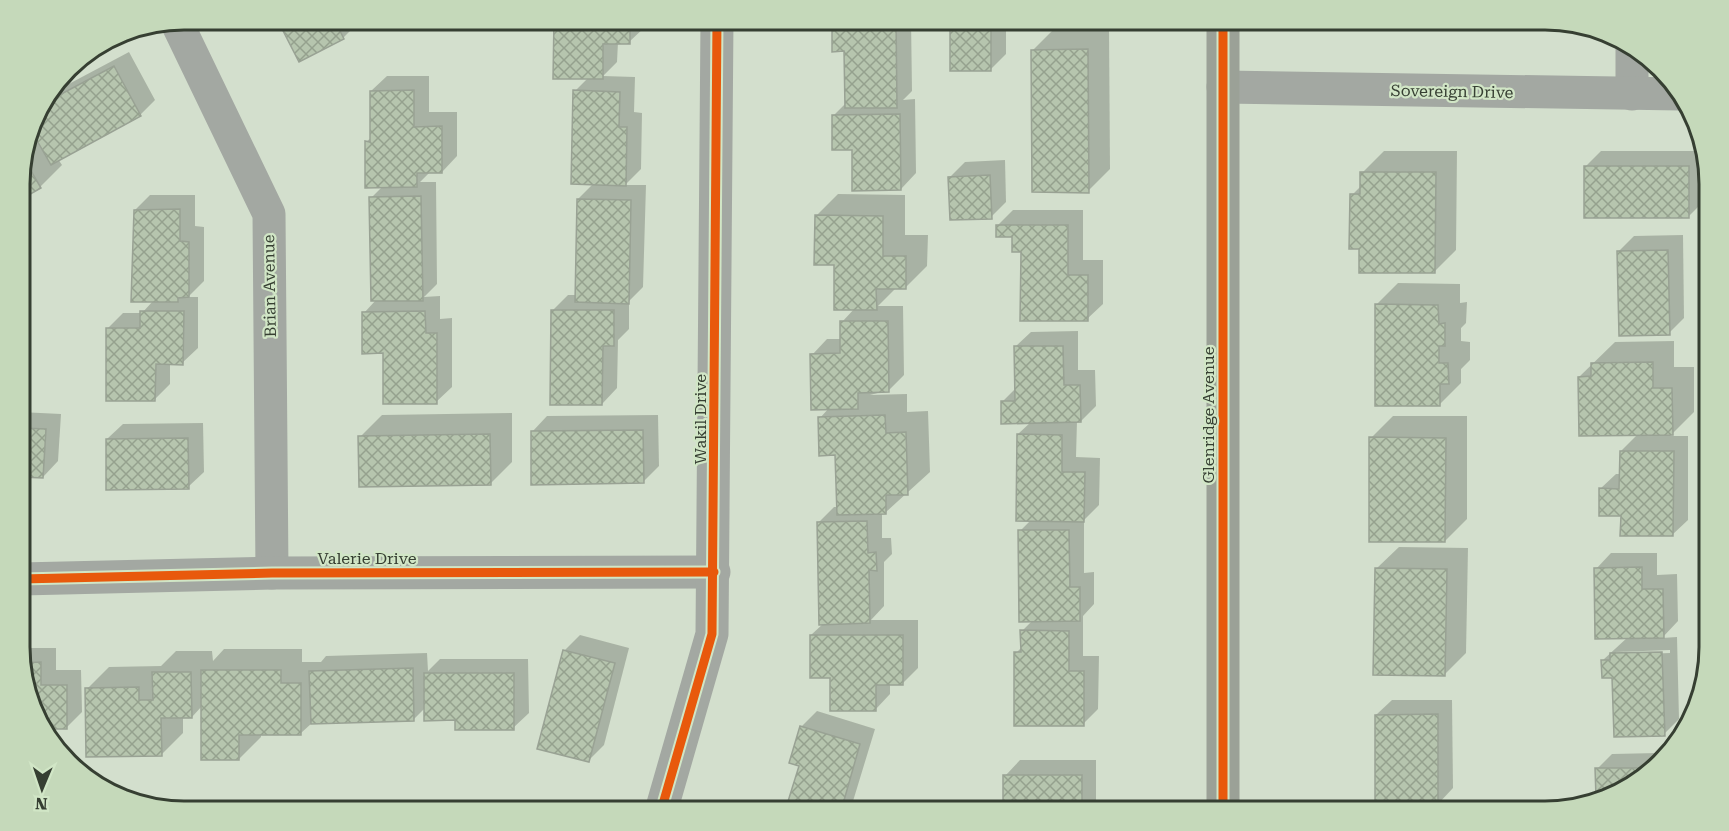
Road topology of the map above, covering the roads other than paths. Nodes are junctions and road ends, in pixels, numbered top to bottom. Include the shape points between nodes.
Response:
1 (180, 30) edge
2 (717, 30) edge
3 (1223, 30) edge
4 (1632, 57) edge
5 (1223, 87) junction
6 (1632, 94) junction
7 (1670, 94) edge
8 (714, 572) junction
9 (272, 573) junction
10 (30, 579) edge
11 (664, 801) edge
12 (1222, 801) edge

1 - 9 street, Brian Avenue via 269,214
2 - 8 street, Wakil Drive
3 - 5 main road, Glenridge Avenue
4 - 6 street
5 - 6 street, Sovereign Drive
5 - 12 main road, Glenridge Avenue
6 - 7 street, Sovereign Drive
8 - 9 street, Valerie Drive
8 - 11 street, Wakil Drive via 712,634
9 - 10 street, Valerie Drive

